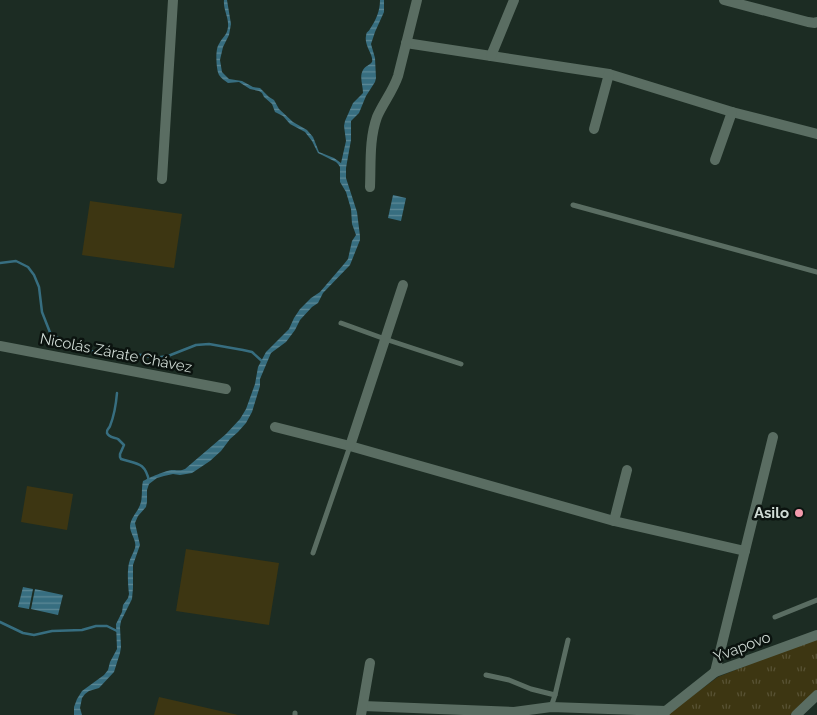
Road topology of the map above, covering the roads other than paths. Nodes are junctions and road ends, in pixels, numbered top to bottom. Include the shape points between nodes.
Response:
1 (173, 0) edge
2 (417, 0) edge
3 (514, 0) edge
4 (724, 0) edge
5 (817, 22) edge
6 (406, 43) junction
7 (491, 56) junction
8 (609, 74) junction
9 (732, 112) junction
10 (594, 129) dead end
11 (817, 134) edge
12 (714, 160) dead end
13 (162, 179) dead end
14 (370, 187) dead end
15 (573, 205) dead end
16 (817, 272) edge
17 (403, 285) dead end
18 (341, 322) dead end
19 (385, 339) junction
20 (0, 346) edge
21 (461, 364) dead end
22 (226, 389) dead end
23 (275, 427) dead end
24 (773, 436) dead end
25 (350, 446) junction
26 (627, 470) dead end
27 (614, 520) junction
28 (745, 551) junction
29 (313, 553) dead end
30 (817, 600) edge
31 (774, 617) dead end
32 (817, 635) edge
33 (568, 640) dead end
34 (370, 663) dead end
35 (715, 672) junction
36 (486, 675) dead end
37 (555, 695) junction
38 (817, 695) edge
39 (551, 707) junction
40 (362, 710) edge
41 (644, 712) edge
42 (469, 713) edge
43 (663, 713) edge
44 (796, 715) edge

1 - 13 street
2 - 6 street
3 - 7 street
4 - 5 street
6 - 7 street
6 - 14 street via 396,82 373,132
7 - 8 street
8 - 9 street
8 - 10 street
9 - 11 street
9 - 12 street
15 - 16 lane
17 - 19 street
18 - 19 lane
19 - 21 lane
19 - 25 street
20 - 22 street, Nicolás Zárate Chávez
23 - 25 street
24 - 28 street
25 - 27 street
25 - 29 lane
26 - 27 street
27 - 28 street
28 - 35 street
30 - 31 lane
32 - 35 street, Yvapovo
33 - 37 lane
34 - 40 street
35 - 43 street, Yvapovo
36 - 37 lane
37 - 39 lane
38 - 44 street
39 - 41 street
39 - 42 street
40 - 42 street
41 - 43 street

